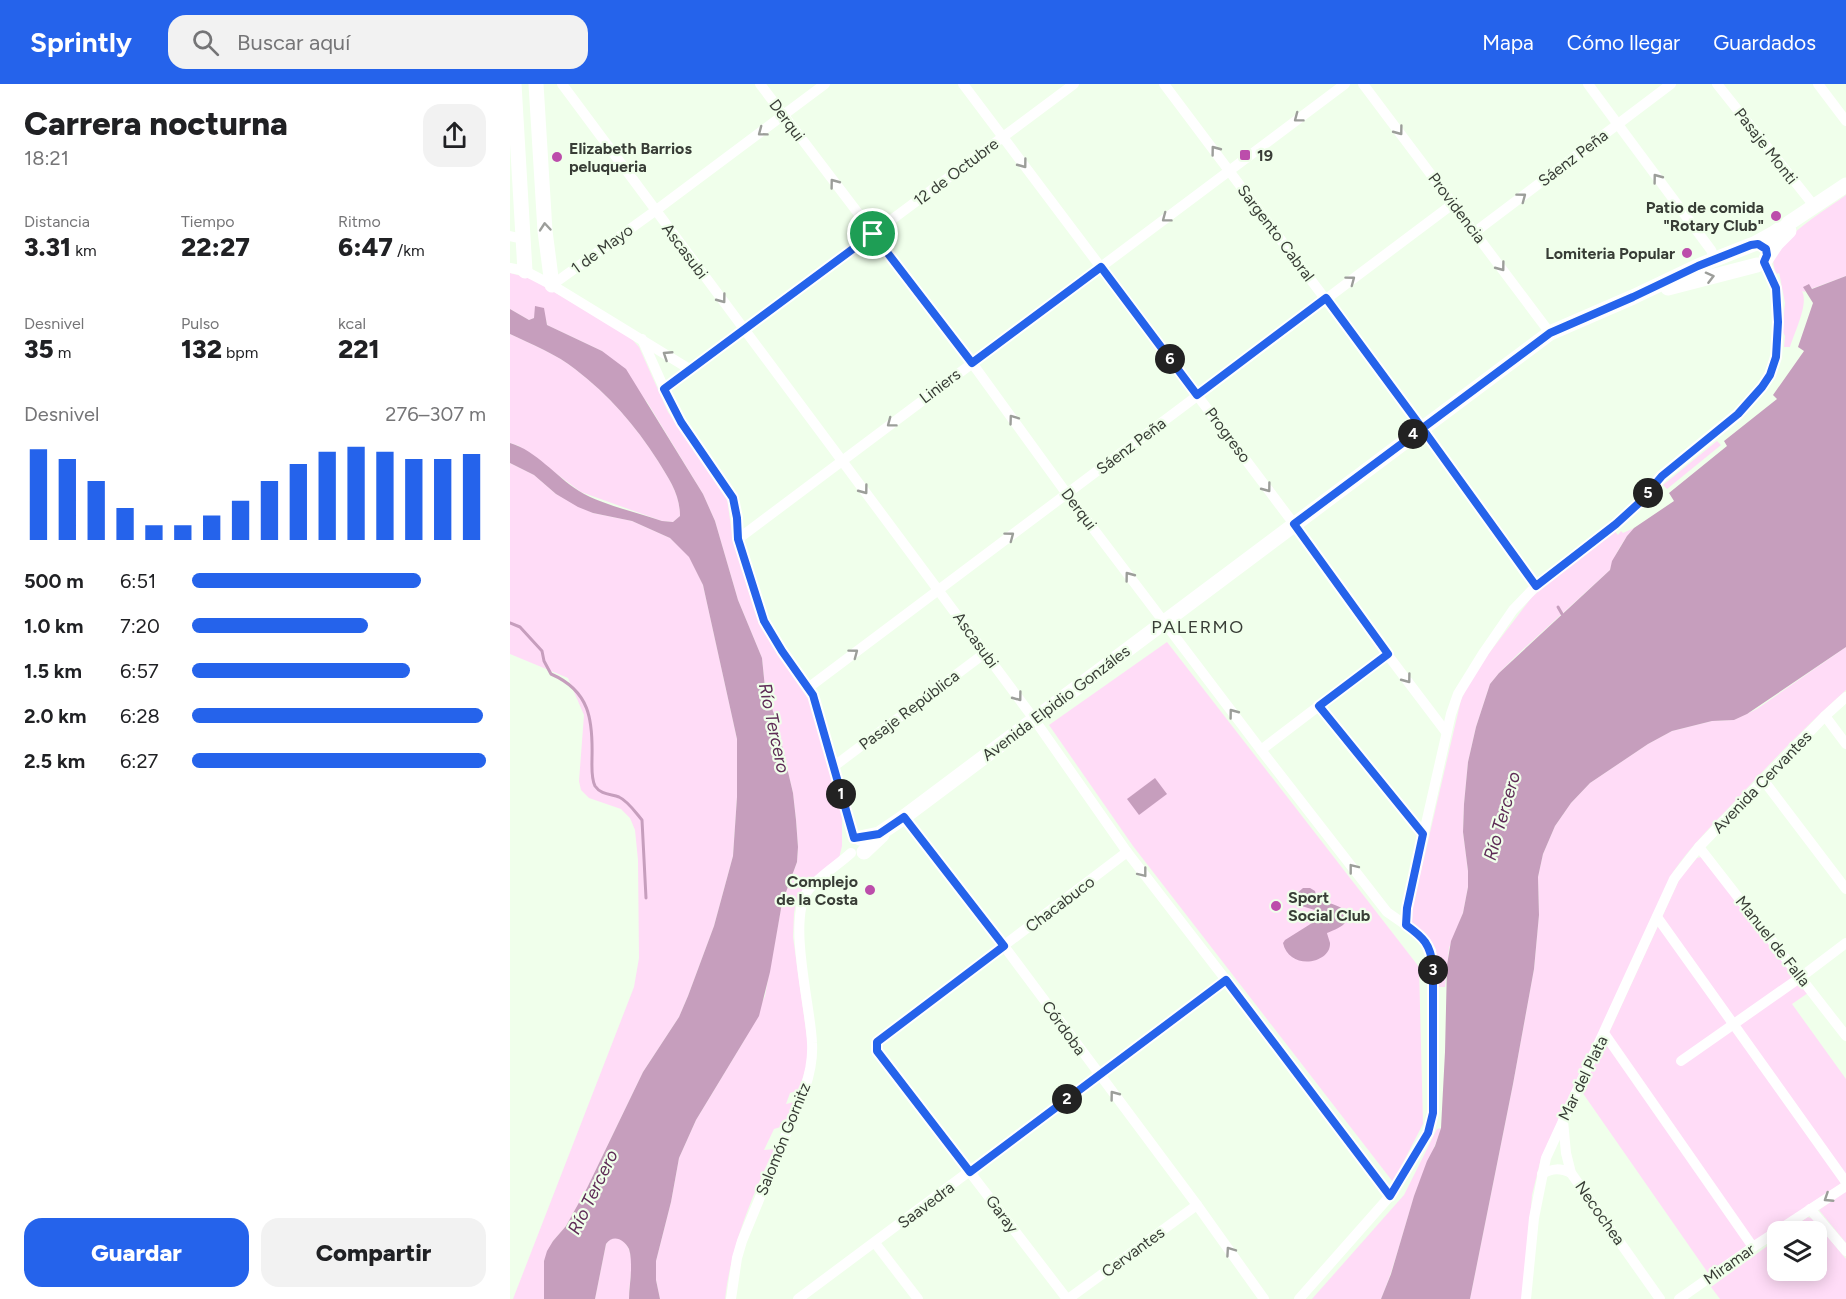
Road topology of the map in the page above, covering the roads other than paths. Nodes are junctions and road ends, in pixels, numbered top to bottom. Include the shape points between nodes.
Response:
1 (514, 84) edge
2 (536, 84) edge
3 (562, 84) edge
4 (760, 84) edge
5 (825, 84) edge
6 (963, 84) edge
7 (1074, 84) edge
8 (1164, 84) edge
9 (1345, 84) edge
10 (1364, 84) edge
11 (1588, 84) edge
12 (1671, 84) edge
13 (1717, 84) edge
14 (1818, 84) edge
15 (784, 116) junction
16 (1846, 121) edge
17 (1617, 124) junction
18 (1003, 137) junction
19 (1229, 170) junction
20 (1846, 185) edge
21 (1454, 203) junction
22 (1815, 207) junction
23 (655, 211) junction
24 (1475, 232) junction
25 (873, 234) junction
26 (517, 237) edge
27 (1753, 245) junction
28 (1715, 259) junction
29 (1762, 262) junction
30 (1101, 267) junction
31 (518, 270) edge
32 (552, 285) junction
33 (1633, 297) junction
34 (1326, 298) junction
35 (746, 330) junction
36 (1550, 333) junction
37 (642, 339) junction
38 (972, 363) junction
39 (691, 370) junction
40 (664, 389) junction
41 (1197, 395) junction
42 (1422, 428) junction
43 (842, 460) junction
44 (1067, 494) junction
45 (1294, 524) junction
46 (738, 539) junction
47 (1536, 586) junction
48 (938, 590) junction
49 (1165, 623) junction
50 (985, 653) junction
51 (1388, 654) junction
52 (808, 688) junction
53 (1846, 697) edge
54 (1319, 706) junction
55 (1825, 716) junction
56 (1034, 719) junction
57 (1446, 732) junction
58 (1846, 744) edge
59 (1261, 750) junction
60 (833, 767) junction
61 (1764, 781) junction
62 (904, 817) junction
63 (1423, 834) junction
64 (857, 845) junction
65 (1699, 847) junction
66 (1127, 852) junction
67 (1681, 868) joint
68 (1846, 889) edge
69 (1657, 917) junction
70 (1406, 925) junction
71 (1846, 943) edge
72 (1004, 946) junction
73 (1801, 977) junction
74 (1226, 980) junction
75 (1732, 1024) junction
76 (1604, 1033) junction
77 (1846, 1036) edge
78 (877, 1042) joint
79 (1681, 1061) dead end
80 (1099, 1076) junction
81 (1563, 1118) junction
82 (970, 1172) junction
83 (1571, 1173) junction
84 (1542, 1174) junction
85 (1846, 1184) edge
86 (1390, 1196) junction
87 (1197, 1205) junction
88 (1810, 1209) junction
89 (875, 1243) junction
90 (1753, 1247) junction
91 (1846, 1251) edge
92 (1529, 1296) edge
93 (731, 1299) edge
94 (798, 1299) edge
95 (918, 1299) edge
96 (1068, 1299) edge
97 (1264, 1299) edge
98 (1299, 1299) edge
99 (1660, 1299) edge
100 (1679, 1299) edge

1 - 26 main road
32 -> 2 main road
3 - 23 street, Ascasubi
4 - 15 street, Derqui
5 - 15 street, 1 de Mayo
6 - 18 street, Progreso
7 - 18 street, 12 de Octubre
19 -> 8 street, Sargento Cabral
9 -> 19 street, Liniers
10 -> 21 street, Providencia
11 - 17 street
12 - 17 street, Sáenz Peña
13 - 22 street, Pasaje Monti
14 - 16 street
15 -> 23 street, 1 de Mayo
25 -> 15 street, Derqui
24 -> 17 street, Sáenz Peña
28 -> 17 street
18 - 25 street, 12 de Octubre
18 -> 30 street, Progreso
19 -> 30 street, Liniers
19 - 34 street, Sargento Cabral
20 - 22 main road, Avenida Elpidio Gonzáles
21 - 24 street, Providencia
34 -> 21 street, Sáenz Peña
22 - 27 main road, Avenida Elpidio Gonzáles
22 - 29 main road, Avenida Elpidio Gonzáles
23 - 32 street, 1 de Mayo
23 -> 35 street, Ascasubi
24 -> 36 street, Providencia
25 - 35 street, 12 de Octubre
25 - 38 street, Derqui
26 - 31 main road
27 - 28 main road, Avenida Elpidio Gonzáles
27 - 29 main road via 1746,251 1746,258 1750,263
28 - 33 main road, Avenida Elpidio Gonzáles
33 -> 29 main road, Avenida Elpidio Gonzáles
29 - 47 street via 1776,288 1778,322 1776,357 1762,387 1730,421 1662,476 1616,524
30 - 38 street, Liniers
30 - 41 street, Progreso
31 - 32 street
32 - 37 street
33 - 36 main road, Avenida Elpidio Gonzáles
34 - 41 street, Sáenz Peña
34 - 42 street, Sargento Cabral
35 - 39 street, 12 de Octubre
35 - 43 street, Ascasubi
36 - 42 main road, Avenida Elpidio Gonzáles
39 -> 37 street
37 - 40 street
38 -> 43 street, Liniers
44 -> 38 street, Derqui
39 - 40 street, 12 de Octubre
40 - 46 street via 681,422 733,498
41 - 44 street, Sáenz Peña
41 -> 45 street, Progreso
42 - 45 main road, Avenida Elpidio Gonzáles
42 - 47 street, Sargento Cabral
43 - 46 street, Liniers
43 -> 48 street, Ascasubi
48 -> 44 street, Sáenz Peña
49 -> 44 street, Derqui
45 - 49 main road, Avenida Elpidio Gonzáles
45 - 51 street, Progreso
46 - 52 street via 764,621
47 - 57 street via 1513,610 1468,677
48 - 50 street, Ascasubi
52 -> 48 street, Sáenz Peña
49 - 56 main road, Avenida Elpidio Gonzáles
59 -> 49 street, Derqui
50 -> 56 street, Ascasubi
50 - 60 street, Pasaje República
51 - 54 street
51 -> 57 street, Progreso
52 - 60 street
53 - 55 street, Avenida Cervantes
54 - 59 street
54 - 63 street
55 - 58 street
55 - 61 street, Avenida Cervantes
56 - 62 main road, Avenida Elpidio Gonzáles
56 - 66 street, Ascasubi
57 - 63 street
70 -> 59 street, Derqui via 1387,912
60 - 64 street
61 - 65 street, Avenida Cervantes
61 - 68 street
62 - 64 main road, Avenida Elpidio Gonzáles
62 - 72 street, Córdoba
63 - 70 street
64 - 93 street, Salomón Gornitz via 809,889 802,904 800,939 812,1064 742,1241
65 - 67 street, Avenida Cervantes
65 - 73 street, Manuel de Falla
66 - 72 street, Chacabuco
66 -> 74 street, Ascasubi
67 - 69 street, Mar del Plata
69 - 75 street
69 - 76 street, Mar del Plata
70 - 86 street via 1420,935 1431,951 1433,1113 1428,1133
71 - 73 street
72 - 78 street, Chacabuco
72 - 80 street, Córdoba
73 - 75 street
73 - 77 street, Manuel de Falla
74 - 80 street, Saavedra
74 - 86 street, Ascasubi
75 - 79 street
75 - 85 street
76 - 81 street, Mar del Plata
76 - 90 street
78 - 82 street, Garay via 877,1051
80 - 82 street, Saavedra
87 -> 80 street, Córdoba
81 - 83 street, Necochea
81 - 84 street, Mar del Plata
82 - 89 street, Saavedra
82 - 96 street, Garay
83 - 84 street via 1559,1168
83 - 99 street, Necochea
84 - 92 street, Mar del Plata via 1534,1218
85 -> 88 street
86 - 98 street
87 - 96 street, Cervantes
97 -> 87 street, Córdoba
88 - 90 street, Miramar
88 - 91 street
89 - 94 street, Saavedra
89 - 95 street
90 - 100 street, Miramar

